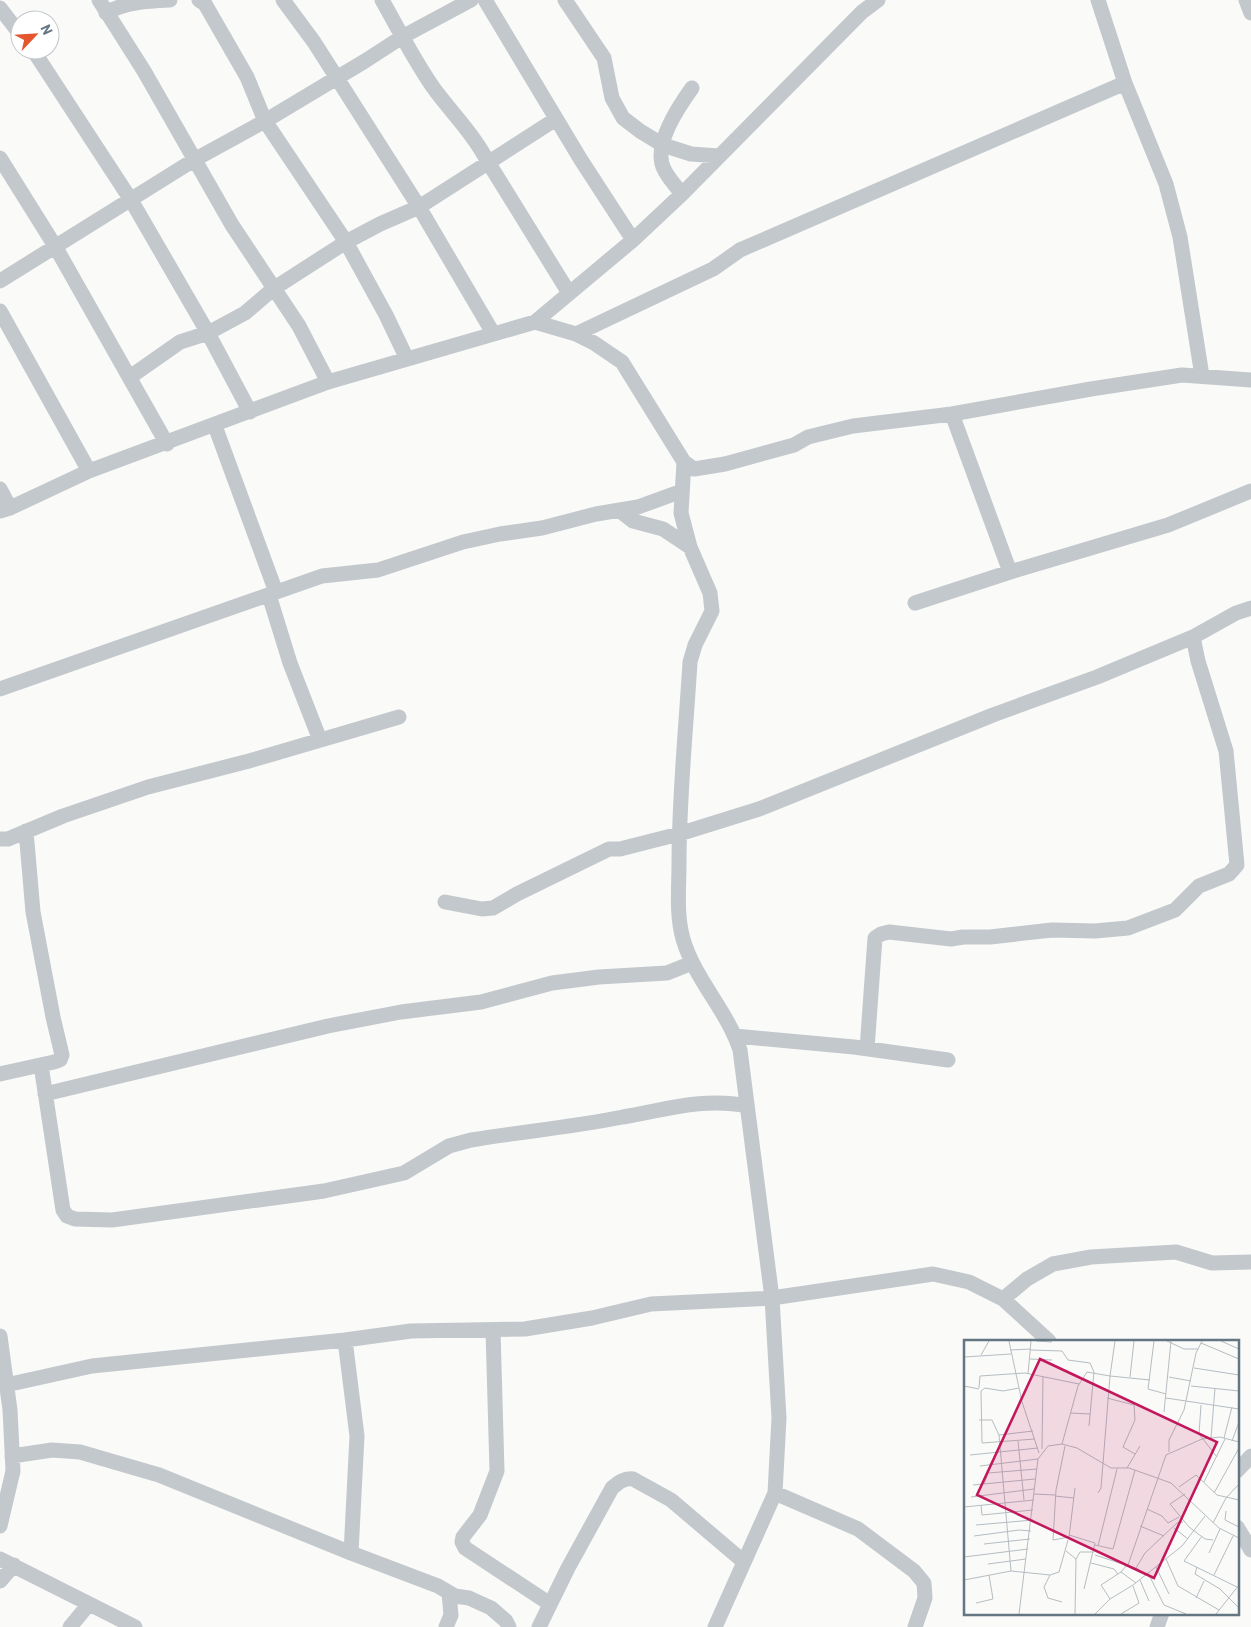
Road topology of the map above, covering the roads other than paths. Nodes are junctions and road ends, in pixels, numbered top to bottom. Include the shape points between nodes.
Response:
1 (170, 0) edge
2 (199, 0) edge
3 (283, 0) edge
4 (382, 0) edge
5 (471, 0) edge
6 (485, 0) edge
7 (565, 0) edge
8 (878, 0) edge
9 (1098, 0) edge
10 (1246, 0) edge
11 (103, 7) edge
12 (0, 8) edge
13 (1251, 13) edge
14 (10, 21) edge
15 (402, 37) junction
16 (40, 60) edge
17 (336, 78) junction
18 (1125, 84) junction
19 (692, 88) dead end
20 (556, 119) junction
21 (265, 121) junction
22 (663, 146) junction
23 (719, 156) junction
24 (0, 158) edge
25 (194, 160) junction
26 (488, 162) junction
27 (682, 194) junction
28 (131, 200) junction
29 (419, 207) junction
30 (633, 240) junction
31 (346, 242) junction
32 (55, 246) junction
33 (0, 281) edge
34 (273, 289) junction
35 (569, 293) junction
36 (0, 311) edge
37 (535, 322) junction
38 (208, 333) junction
39 (493, 333) junction
40 (576, 334) junction
41 (407, 359) junction
42 (1202, 376) junction
43 (130, 377) junction
44 (1251, 380) edge
45 (328, 382) junction
46 (250, 412) junction
47 (952, 414) junction
48 (215, 426) junction
49 (167, 444) junction
50 (684, 462) junction
51 (89, 472) junction
52 (0, 488) edge
53 (682, 491) junction
54 (1251, 491) edge
55 (5, 510) edge
56 (619, 510) junction
57 (690, 547) junction
58 (1010, 572) junction
59 (273, 593) junction
60 (915, 603) dead end
61 (1251, 608) edge
62 (1193, 636) junction
63 (0, 688) edge
64 (399, 717) dead end
65 (320, 740) junction
66 (26, 831) junction
67 (679, 834) junction
68 (0, 839) edge
69 (445, 902) dead end
70 (692, 963) junction
71 (735, 1036) junction
72 (867, 1049) junction
73 (948, 1060) dead end
74 (41, 1065) junction
75 (0, 1074) edge
76 (45, 1094) junction
77 (747, 1106) junction
78 (1251, 1262) edge
79 (772, 1298) junction
80 (1003, 1299) junction
81 (493, 1330) junction
82 (0, 1336) edge
83 (345, 1340) junction
84 (1049, 1340) edge
85 (4, 1377) edge
86 (12, 1456) junction
87 (1251, 1456) edge
88 (1238, 1470) edge
89 (774, 1493) junction
90 (0, 1526) edge
91 (1238, 1529) edge
92 (1251, 1550) edge
93 (351, 1553) junction
94 (0, 1559) edge
95 (744, 1562) junction
96 (14, 1565) junction
97 (0, 1581) edge
98 (449, 1593) junction
99 (89, 1604) junction
100 (550, 1604) junction
101 (1162, 1614) edge
102 (70, 1627) edge
103 (136, 1627) edge
104 (446, 1627) edge
105 (510, 1627) edge
106 (539, 1627) edge
107 (715, 1627) edge
108 (914, 1627) edge
109 (1157, 1627) edge

1 - 11 street
2 - 21 street via 205,4 247,77
3 - 17 street
4 - 15 street
5 - 15 street
6 - 20 street
7 - 22 street via 604,58 612,98 622,118
8 - 23 street via 862,12
9 - 18 street
10 - 13 street
11 - 25 street via 144,71
12 - 14 street
15 - 17 street
15 - 26 street via 435,90
16 - 28 street
17 - 21 street
17 - 29 street
18 - 40 street via 740,250 713,269
18 - 42 street via 1166,184 1180,237
19 - 22 street via 671,119
20 - 26 street
20 - 30 street
21 - 25 street
21 - 31 street
22 - 23 street via 691,154
22 - 27 street via 660,158 664,169
23 - 27 street
24 - 32 street
25 - 28 street
25 - 34 street
26 - 29 street
26 - 35 street
27 - 30 street
28 - 32 street
28 - 38 street
29 - 31 street
29 - 39 street
30 - 35 street
31 - 34 street
31 - 41 street
32 - 33 street
32 - 43 street
34 - 38 street via 244,312
34 - 45 street via 299,326
35 - 37 street
36 - 51 street
37 - 39 street
37 - 40 street
38 - 43 street via 180,342
38 - 46 street
39 - 41 street
40 - 50 street via 622,362
41 - 45 street
42 - 44 street
42 - 47 street via 1182,375 1091,388
43 - 49 street
45 - 46 street
46 - 48 street
47 - 50 street via 823,432 794,445 726,464 694,469
47 - 58 street
48 - 49 street
48 - 59 street
49 - 51 street
50 - 53 street
51 - 55 street
52 - 55 street
53 - 56 street via 638,507
53 - 57 street via 681,513
54 - 58 street via 1168,525
56 - 57 street via 633,521 663,529
56 - 59 street via 463,542 378,570 322,576
57 - 67 street via 710,593 712,611 690,662
58 - 60 street
59 - 63 street
59 - 65 street via 290,662
61 - 62 street
62 - 67 street via 1097,677 758,809
62 - 72 street via 1226,751 1235,869 1199,886 1175,910 1128,928 1035,931 951,939 889,932 881,934 875,938
64 - 65 street
65 - 66 street via 148,787
66 - 68 street
66 - 74 street via 33,912 62,1055 60,1060
67 - 69 street via 609,849 493,908
67 - 70 street via 678,916
70 - 71 street
70 - 76 street via 667,974 552,983 481,1002 401,1012
71 - 72 street
71 - 77 street via 740,1050
72 - 73 street
74 - 75 street
74 - 76 street
76 - 77 street via 62,1210 75,1219 112,1220 324,1191 404,1173 449,1146 471,1140 622,1118 686,1104 716,1102
77 - 79 street
78 - 80 street via 1212,1263 1176,1252 1091,1257 1053,1264 1027,1278
79 - 80 street via 933,1274 969,1282
79 - 81 street via 651,1304 592,1318 525,1329
79 - 89 street via 779,1418
80 - 84 street
81 - 83 street via 411,1331
81 - 100 street via 496,1471 480,1515 462,1542 465,1548
82 - 85 street
83 - 85 street
83 - 93 street via 357,1436
85 - 86 street
86 - 90 street via 13,1471
86 - 93 street via 52,1450 80,1452 159,1475
87 - 88 street
89 - 95 street
89 - 108 street via 858,1529 914,1571 924,1583 925,1598
91 - 92 street
93 - 98 street
94 - 96 street
95 - 100 street via 671,1500 633,1479 627,1479 612,1488
95 - 107 street
96 - 97 street
96 - 99 street
98 - 104 street via 451,1615
98 - 105 street via 466,1596 491,1608
99 - 102 street
99 - 103 street
100 - 106 street
101 - 109 street

